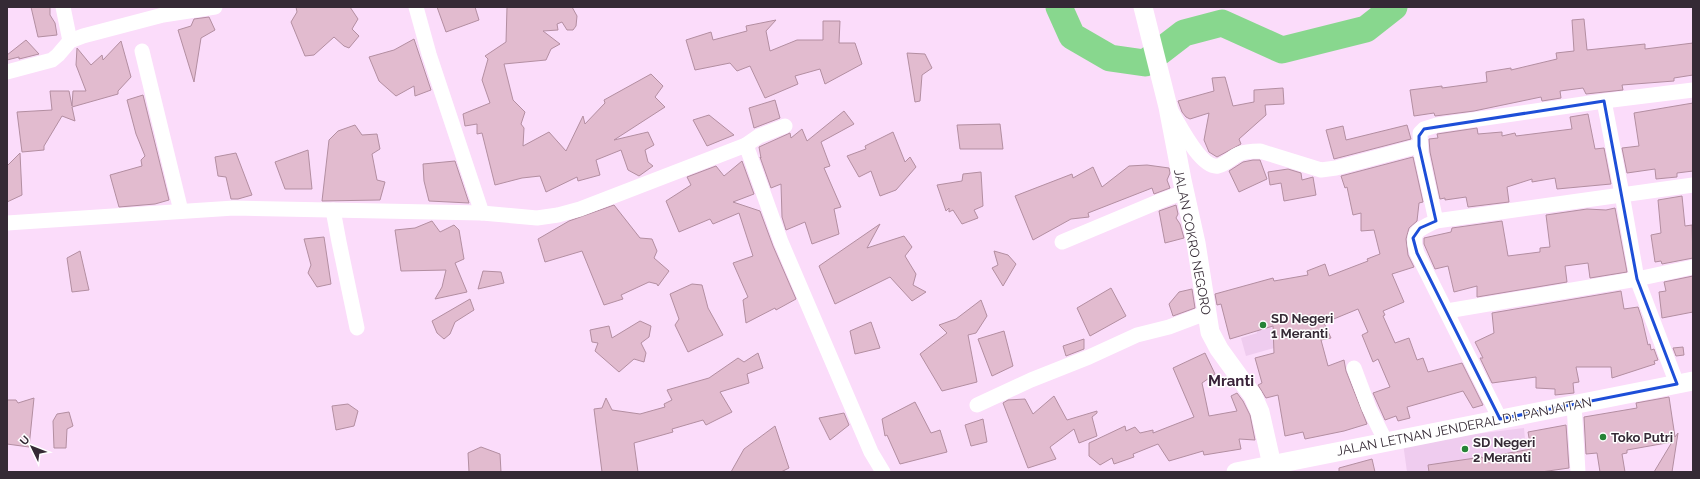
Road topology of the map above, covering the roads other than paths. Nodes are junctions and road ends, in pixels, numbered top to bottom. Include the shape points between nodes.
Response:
1 (63, 7) edge
2 (215, 7) edge
3 (416, 7) edge
4 (1143, 7) edge
5 (70, 41) junction
6 (142, 50) dead end
7 (7, 72) edge
8 (1693, 90) edge
9 (1604, 101) junction
10 (1168, 107) junction
11 (785, 126) dead end
12 (746, 145) junction
13 (1419, 146) junction
14 (1693, 185) edge
15 (1184, 192) junction
16 (1622, 194) junction
17 (181, 210) junction
18 (333, 210) junction
19 (482, 213) junction
20 (1436, 221) junction
21 (7, 223) edge
22 (1062, 242) dead end
23 (1693, 266) edge
24 (1637, 279) junction
25 (1447, 311) junction
26 (1206, 313) junction
27 (358, 328) dead end
28 (1354, 368) dead end
29 (1685, 383) edge
30 (1574, 404) junction
31 (977, 405) dead end
32 (1500, 419) junction
33 (1386, 442) junction
34 (1272, 465) junction
35 (883, 472) edge
36 (1236, 472) edge
37 (1578, 472) edge

1 - 5 street
2 - 5 street via 163,15
3 - 19 street
4 - 10 street, JALAN COKRO NEGORO
5 - 7 street via 52,60
6 - 17 street
8 - 9 street
9 - 13 street via 1436,124 1420,133
9 - 16 street
10 - 13 street via 1200,157 1214,166 1223,164 1239,154 1260,152 1321,170
10 - 15 street, JALAN COKRO NEGORO
11 - 12 street via 758,136
12 - 19 street via 558,215 537,218
12 - 35 street via 781,242 871,452
13 - 20 street
14 - 16 street
15 - 22 street
15 - 26 street, JALAN COKRO NEGORO via 1196,243
16 - 20 street
16 - 24 street
17 - 18 street
17 - 21 street
18 - 19 street
18 - 27 street
20 - 25 street via 1416,232 1414,244
23 - 24 street
24 - 25 street
24 - 29 street
25 - 32 street
26 - 31 street via 1138,335
26 - 34 street, JALAN COKRO NEGORO via 1210,332 1219,349 1253,396 1260,412
28 - 33 street via 1369,408
29 - 30 street, JALAN LETNAN JENDERAL D.I. PANJAITAN
30 - 32 street, JALAN LETNAN JENDERAL D.I. PANJAITAN
30 - 37 street
32 - 33 street, JALAN LETNAN JENDERAL D.I. PANJAITAN
33 - 34 street, JALAN LETNAN JENDERAL D.I. PANJAITAN
34 - 36 street, JALAN LETNAN JENDERAL D.I. PANJAITAN

